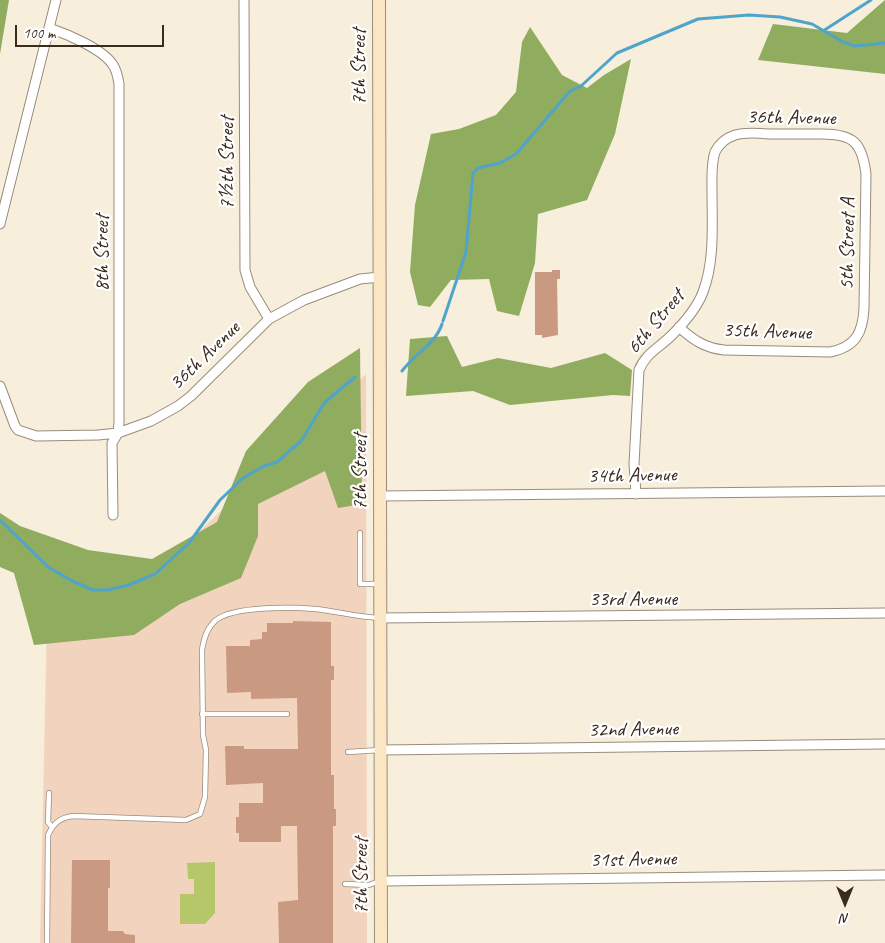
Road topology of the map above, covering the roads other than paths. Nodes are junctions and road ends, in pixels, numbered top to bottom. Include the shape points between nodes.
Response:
1 (56, 0) edge
2 (244, 0) edge
3 (379, 0) edge
4 (49, 28) junction
5 (720, 145) joint
6 (861, 149) joint
7 (0, 224) edge
8 (380, 277) junction
9 (269, 320) junction
10 (679, 327) junction
11 (856, 339) joint
12 (0, 386) edge
13 (118, 432) junction
14 (885, 491) edge
15 (636, 494) junction
16 (380, 496) junction
17 (113, 515) dead end
18 (360, 533) dead end
19 (381, 584) junction
20 (885, 613) edge
21 (381, 618) junction
22 (202, 714) junction
23 (287, 714) dead end
24 (885, 744) edge
25 (382, 750) junction
26 (348, 752) dead end
27 (49, 793) dead end
28 (52, 827) junction
29 (885, 875) edge
30 (382, 881) junction
31 (345, 884) dead end
32 (47, 943) edge
33 (382, 943) edge

1 - 4 street
2 - 9 street, 7½th Street via 245,270 250,287
3 - 8 main road, 7th Street
4 - 7 street
4 - 13 street, 8th Street via 85,43 108,58 117,72
5 - 6 street, 36th Avenue via 729,138 747,133 825,134 843,135
5 - 10 street, 6th Street via 712,168 712,254 707,280 688,318
6 - 11 street, 5th Street A via 866,174 864,298 862,328
8 - 9 street, 36th Avenue via 360,279 304,300
8 - 16 main road, 7th Street
9 - 13 street, 36th Avenue via 192,396 151,421
10 - 11 street, 35th Avenue via 700,344 724,350 830,352 844,348
10 - 15 street, 6th Street via 644,358 639,370 634,464
12 - 13 street, 36th Avenue via 15,426 27,434 98,435
13 - 17 street, 8th Street via 112,443
14 - 15 street, 34th Avenue
15 - 16 street, 34th Avenue
16 - 19 main road, 7th Street
18 - 19 lane via 360,584
19 - 21 main road, 7th Street
20 - 21 street, 33rd Avenue
21 - 22 lane via 315,609 260,609 241,610 217,619 208,628 202,650
21 - 25 main road, 7th Street
22 - 23 lane
22 - 28 lane via 206,750 205,797 200,814 186,820 73,816 57,820
24 - 25 street, 32nd Avenue
25 - 26 lane
25 - 30 main road, 7th Street
27 - 28 lane via 48,822
28 - 32 lane via 48,835
29 - 30 street, 31st Avenue
30 - 31 lane
30 - 33 main road, 7th Street

